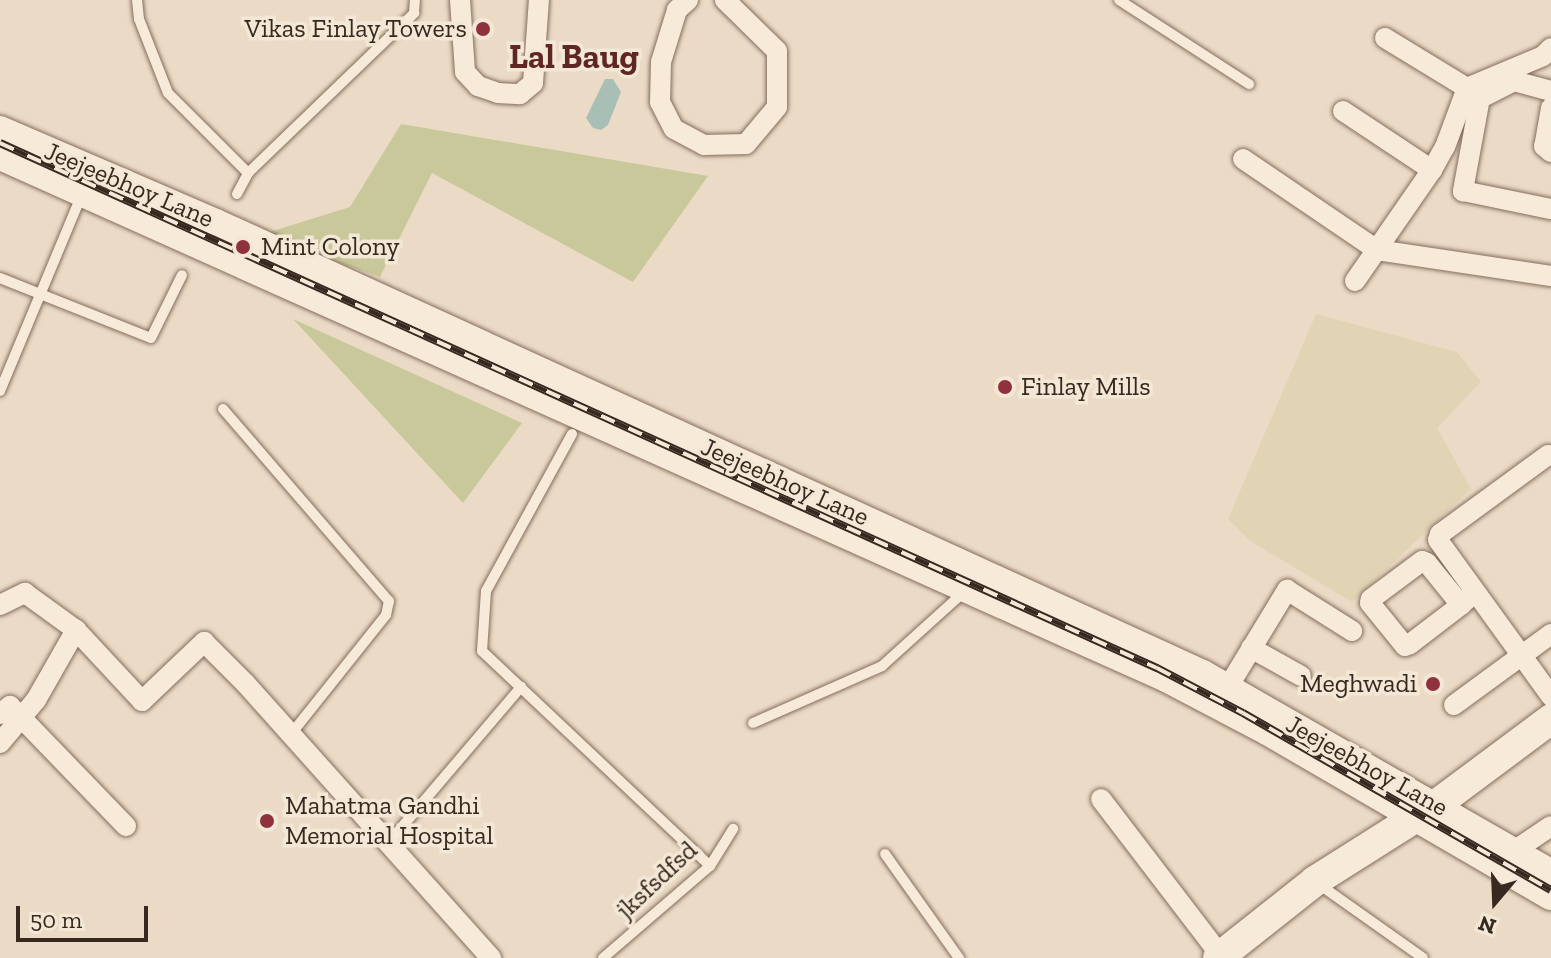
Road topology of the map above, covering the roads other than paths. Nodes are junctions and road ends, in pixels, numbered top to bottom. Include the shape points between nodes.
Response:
1 (137, 0) edge
2 (415, 0) edge
3 (460, 0) edge
4 (539, 0) edge
5 (688, 0) edge
6 (725, 0) edge
7 (1119, 0) edge
8 (1385, 38) dead end
9 (1551, 48) edge
10 (1249, 84) dead end
11 (1467, 88) junction
12 (1551, 91) edge
13 (1551, 108) edge
14 (1343, 111) dead end
15 (0, 129) edge
16 (1551, 152) edge
17 (0, 157) edge
18 (1243, 159) dead end
19 (1432, 170) junction
20 (248, 173) junction
21 (80, 184) junction
22 (237, 194) dead end
23 (1551, 209) edge
24 (1377, 250) junction
25 (182, 275) dead end
26 (1551, 276) edge
27 (0, 278) edge
28 (1355, 281) dead end
29 (39, 294) junction
30 (417, 315) junction
31 (405, 340) junction
32 (0, 391) edge
33 (223, 409) dead end
34 (572, 434) dead end
35 (1548, 455) dead end
36 (826, 514) junction
37 (966, 590) junction
38 (1468, 599) junction
39 (0, 605) edge
40 (76, 630) junction
41 (1352, 631) dead end
42 (1551, 634) edge
43 (1251, 648) junction
44 (1520, 656) junction
45 (1301, 676) dead end
46 (521, 687) junction
47 (1228, 687) junction
48 (1551, 696) edge
49 (1454, 705) dead end
50 (1252, 713) junction
51 (0, 714) edge
52 (21, 717) junction
53 (1551, 719) edge
54 (753, 723) dead end
55 (291, 734) junction
56 (0, 743) edge
57 (1101, 799) dead end
58 (1426, 812) junction
59 (126, 826) dead end
60 (1551, 826) edge
61 (733, 829) dead end
62 (389, 842) junction
63 (885, 854) dead end
64 (1505, 858) junction
65 (710, 866) junction
66 (1551, 872) edge
67 (1315, 881) junction
68 (1551, 897) edge
69 (1219, 957) edge
70 (491, 958) edge
71 (603, 958) edge
72 (959, 958) edge
73 (1423, 958) edge

1 - 20 lane via 139,19 168,93
2 - 20 lane via 414,13
3 - 4 street via 465,72 488,90 520,94 533,83
5 - 6 street via 677,10 661,62 660,102 674,129 704,145 746,144 777,107 777,51
7 - 10 lane
8 - 11 street
9 - 11 street
11 - 19 street
12 - 23 street via 1514,81 1480,98 1463,191
13 - 16 street via 1544,146
14 - 19 street
15 - 21 street, Jeejeebhoy Lane
17 - 21 street
18 - 24 street
19 - 24 street
20 - 22 lane
21 - 29 lane
21 - 30 street, Jeejeebhoy Lane via 216,222
21 - 31 street
24 - 26 street
24 - 28 street
25 - 29 lane via 151,338
27 - 29 lane
29 - 32 lane
30 - 31 street
30 - 36 street, Jeejeebhoy Lane
31 - 36 street
33 - 55 lane via 389,601 386,615
34 - 46 lane via 486,591 482,651
35 - 38 street via 1440,534 1439,544
36 - 37 street
36 - 47 street, Jeejeebhoy Lane
37 - 50 street
37 - 54 lane via 882,666
38 - 38 street via 1405,646 1370,603 1422,561
38 - 44 street
39 - 40 street via 25,593
40 - 52 street
40 - 55 street via 142,701 204,642
41 - 43 street via 1287,590
42 - 44 street
43 - 45 street
43 - 47 street
44 - 48 street
44 - 49 street
46 - 62 lane
46 - 65 lane
47 - 50 street, Jeejeebhoy Lane
50 - 58 street, Jeejeebhoy Lane
51 - 52 street via 10,706
52 - 56 street
52 - 59 street
53 - 58 main road
55 - 62 street
57 - 69 street
58 - 64 street, Jeejeebhoy Lane
58 - 67 main road
60 - 64 street
61 - 65 lane, jksfsdfsd
62 - 70 street
63 - 72 lane
64 - 66 street, Jeejeebhoy Lane
64 - 68 street, Jeejeebhoy Lane
65 - 71 lane, jksfsdfsd
67 - 69 main road
67 - 73 lane

